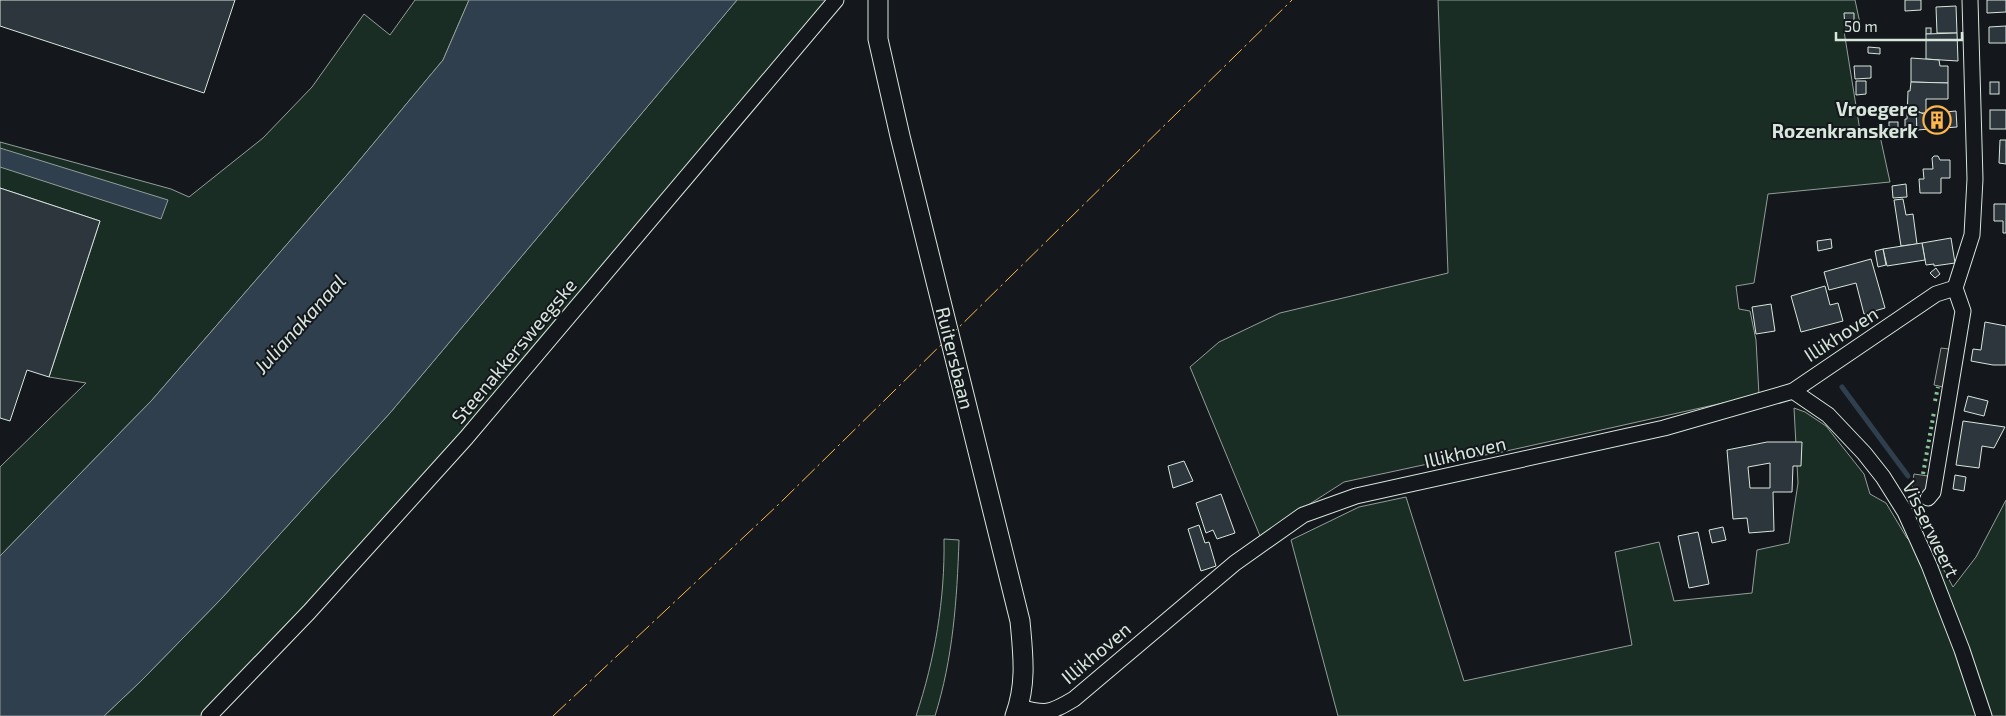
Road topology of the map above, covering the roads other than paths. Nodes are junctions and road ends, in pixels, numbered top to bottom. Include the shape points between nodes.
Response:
1 (836, 0) edge
2 (878, 0) edge
3 (1970, 0) edge
4 (1955, 288) junction
5 (1793, 391) junction
6 (1928, 498) dead end
7 (1017, 712) edge
8 (209, 716) edge
9 (1984, 716) edge

1 - 8 street, Steenakkersweegske via 466,438 309,612
2 - 7 street, Ruitersbaan via 878,40 1020,620 1024,663
3 - 4 street via 1975,179 1972,235
4 - 5 street, Illikhoven via 1936,294
4 - 6 street via 1963,311 1933,492
5 - 7 street, Illikhoven via 1664,428 1356,496 1303,515 1235,564 1074,699 1053,712
5 - 9 street, Visserweert via 1828,415 1883,477 1905,512 1962,650

